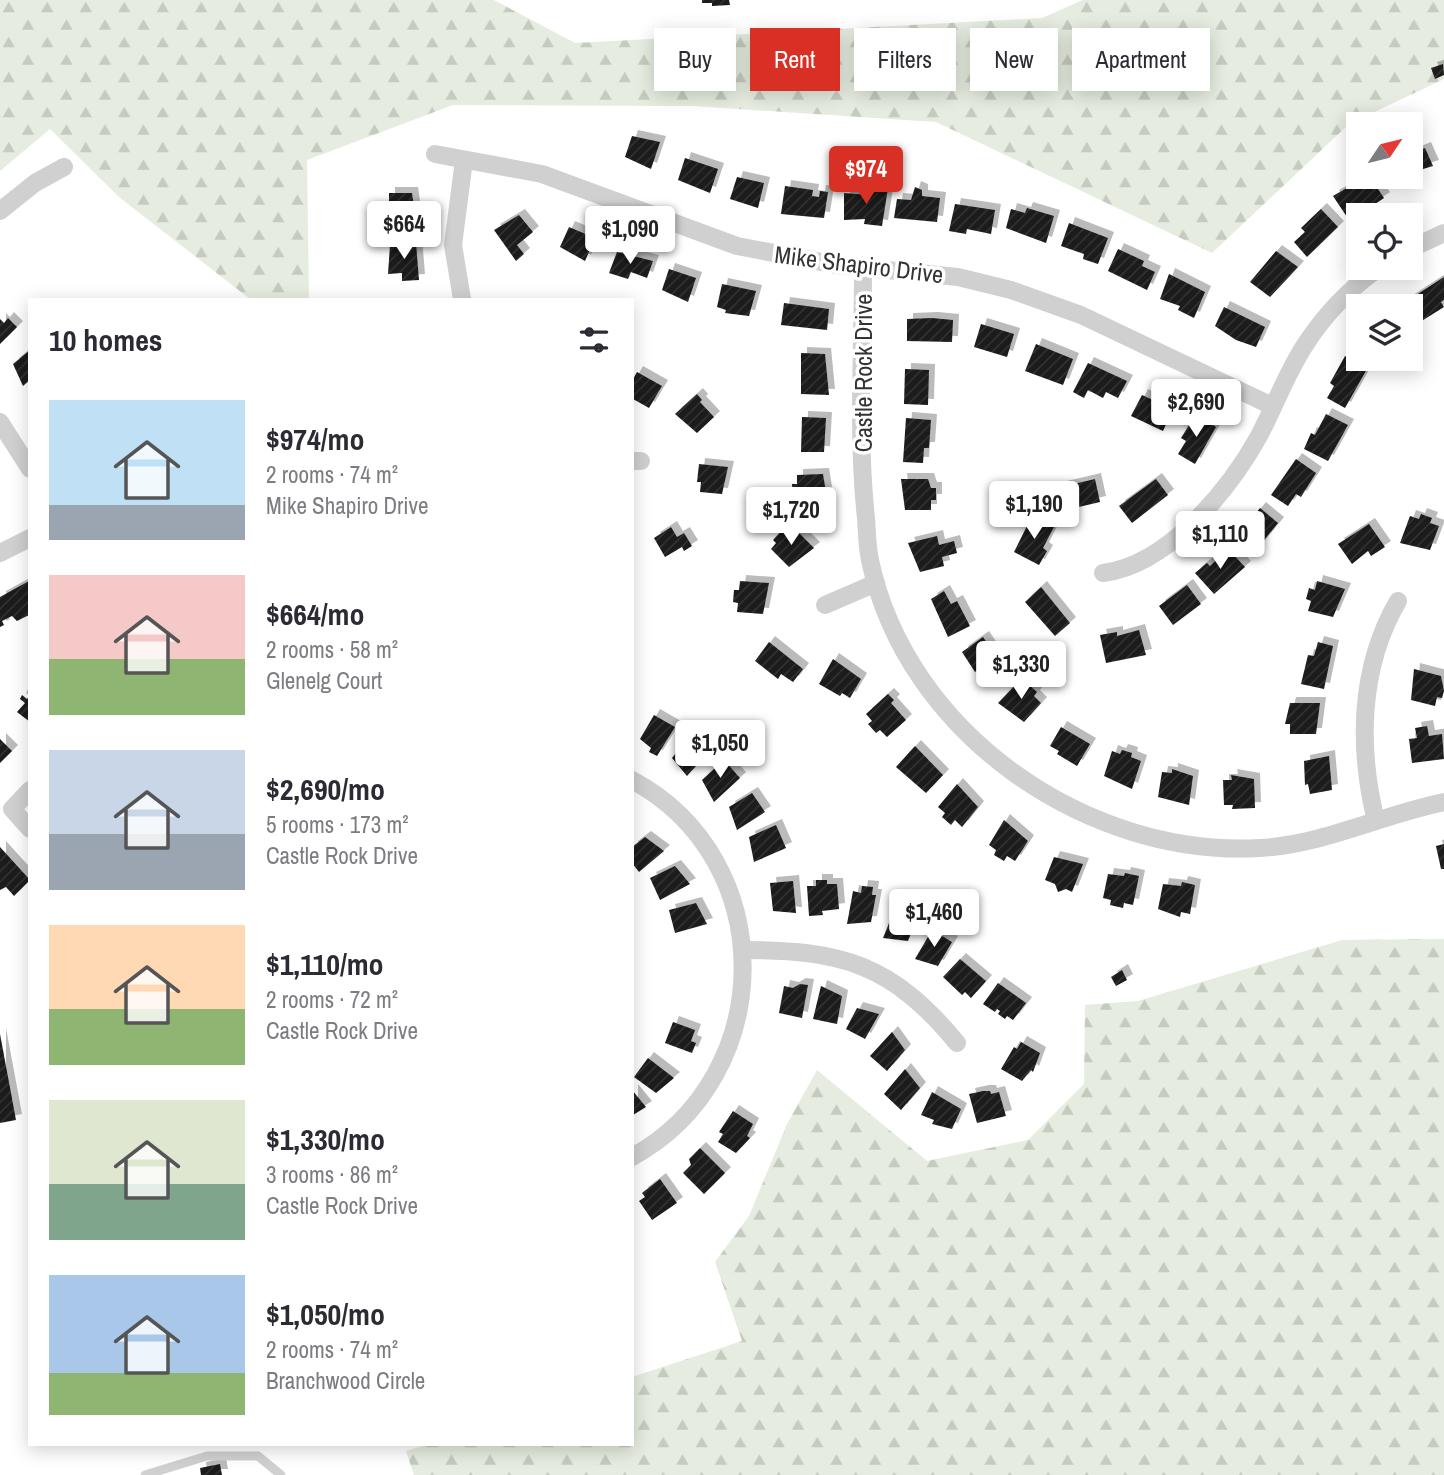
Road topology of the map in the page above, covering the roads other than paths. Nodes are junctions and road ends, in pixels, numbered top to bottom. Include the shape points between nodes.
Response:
1 (435, 154) dead end
2 (464, 160) junction
3 (64, 167) dead end
4 (0, 211) edge
5 (1444, 233) edge
6 (1423, 243) edge
7 (863, 269) junction
8 (1364, 280) edge
9 (462, 298) edge
10 (1272, 406) junction
11 (0, 422) edge
12 (28, 466) edge
13 (28, 539) edge
14 (0, 553) edge
15 (1102, 573) dead end
16 (876, 583) junction
17 (1398, 601) dead end
18 (825, 605) dead end
19 (634, 781) edge
20 (28, 792) edge
21 (1444, 802) edge
22 (1376, 821) junction
23 (28, 827) edge
24 (743, 950) junction
25 (957, 1043) dead end
26 (634, 1156) edge
27 (145, 1475) edge
28 (281, 1475) edge

1 - 2 street, Mike Shapiro Drive
2 - 7 street, Mike Shapiro Drive via 542,174 737,246
2 - 9 street via 453,245
3 - 4 street
5 - 6 street
7 - 10 street, Mike Shapiro Drive via 958,277 1042,301 1119,332
7 - 16 street, Castle Rock Drive via 862,485
8 - 10 street via 1323,320
10 - 15 street via 1236,471 1190,523 1147,559
11 - 12 street
13 - 14 street
16 - 18 street
16 - 22 street, Castle Rock Drive via 908,656 974,740 1012,774 1078,811 1170,842 1238,849 1320,840
17 - 22 street via 1376,656 1365,713 1366,778
19 - 24 street via 676,812 710,853 737,915
20 - 23 street via 12,809
21 - 22 street, Castle Rock Drive
24 - 25 street via 811,951 860,965 900,986
24 - 26 street via 738,1021 713,1080 675,1127
27 - 28 lane via 207,1457 258,1457

